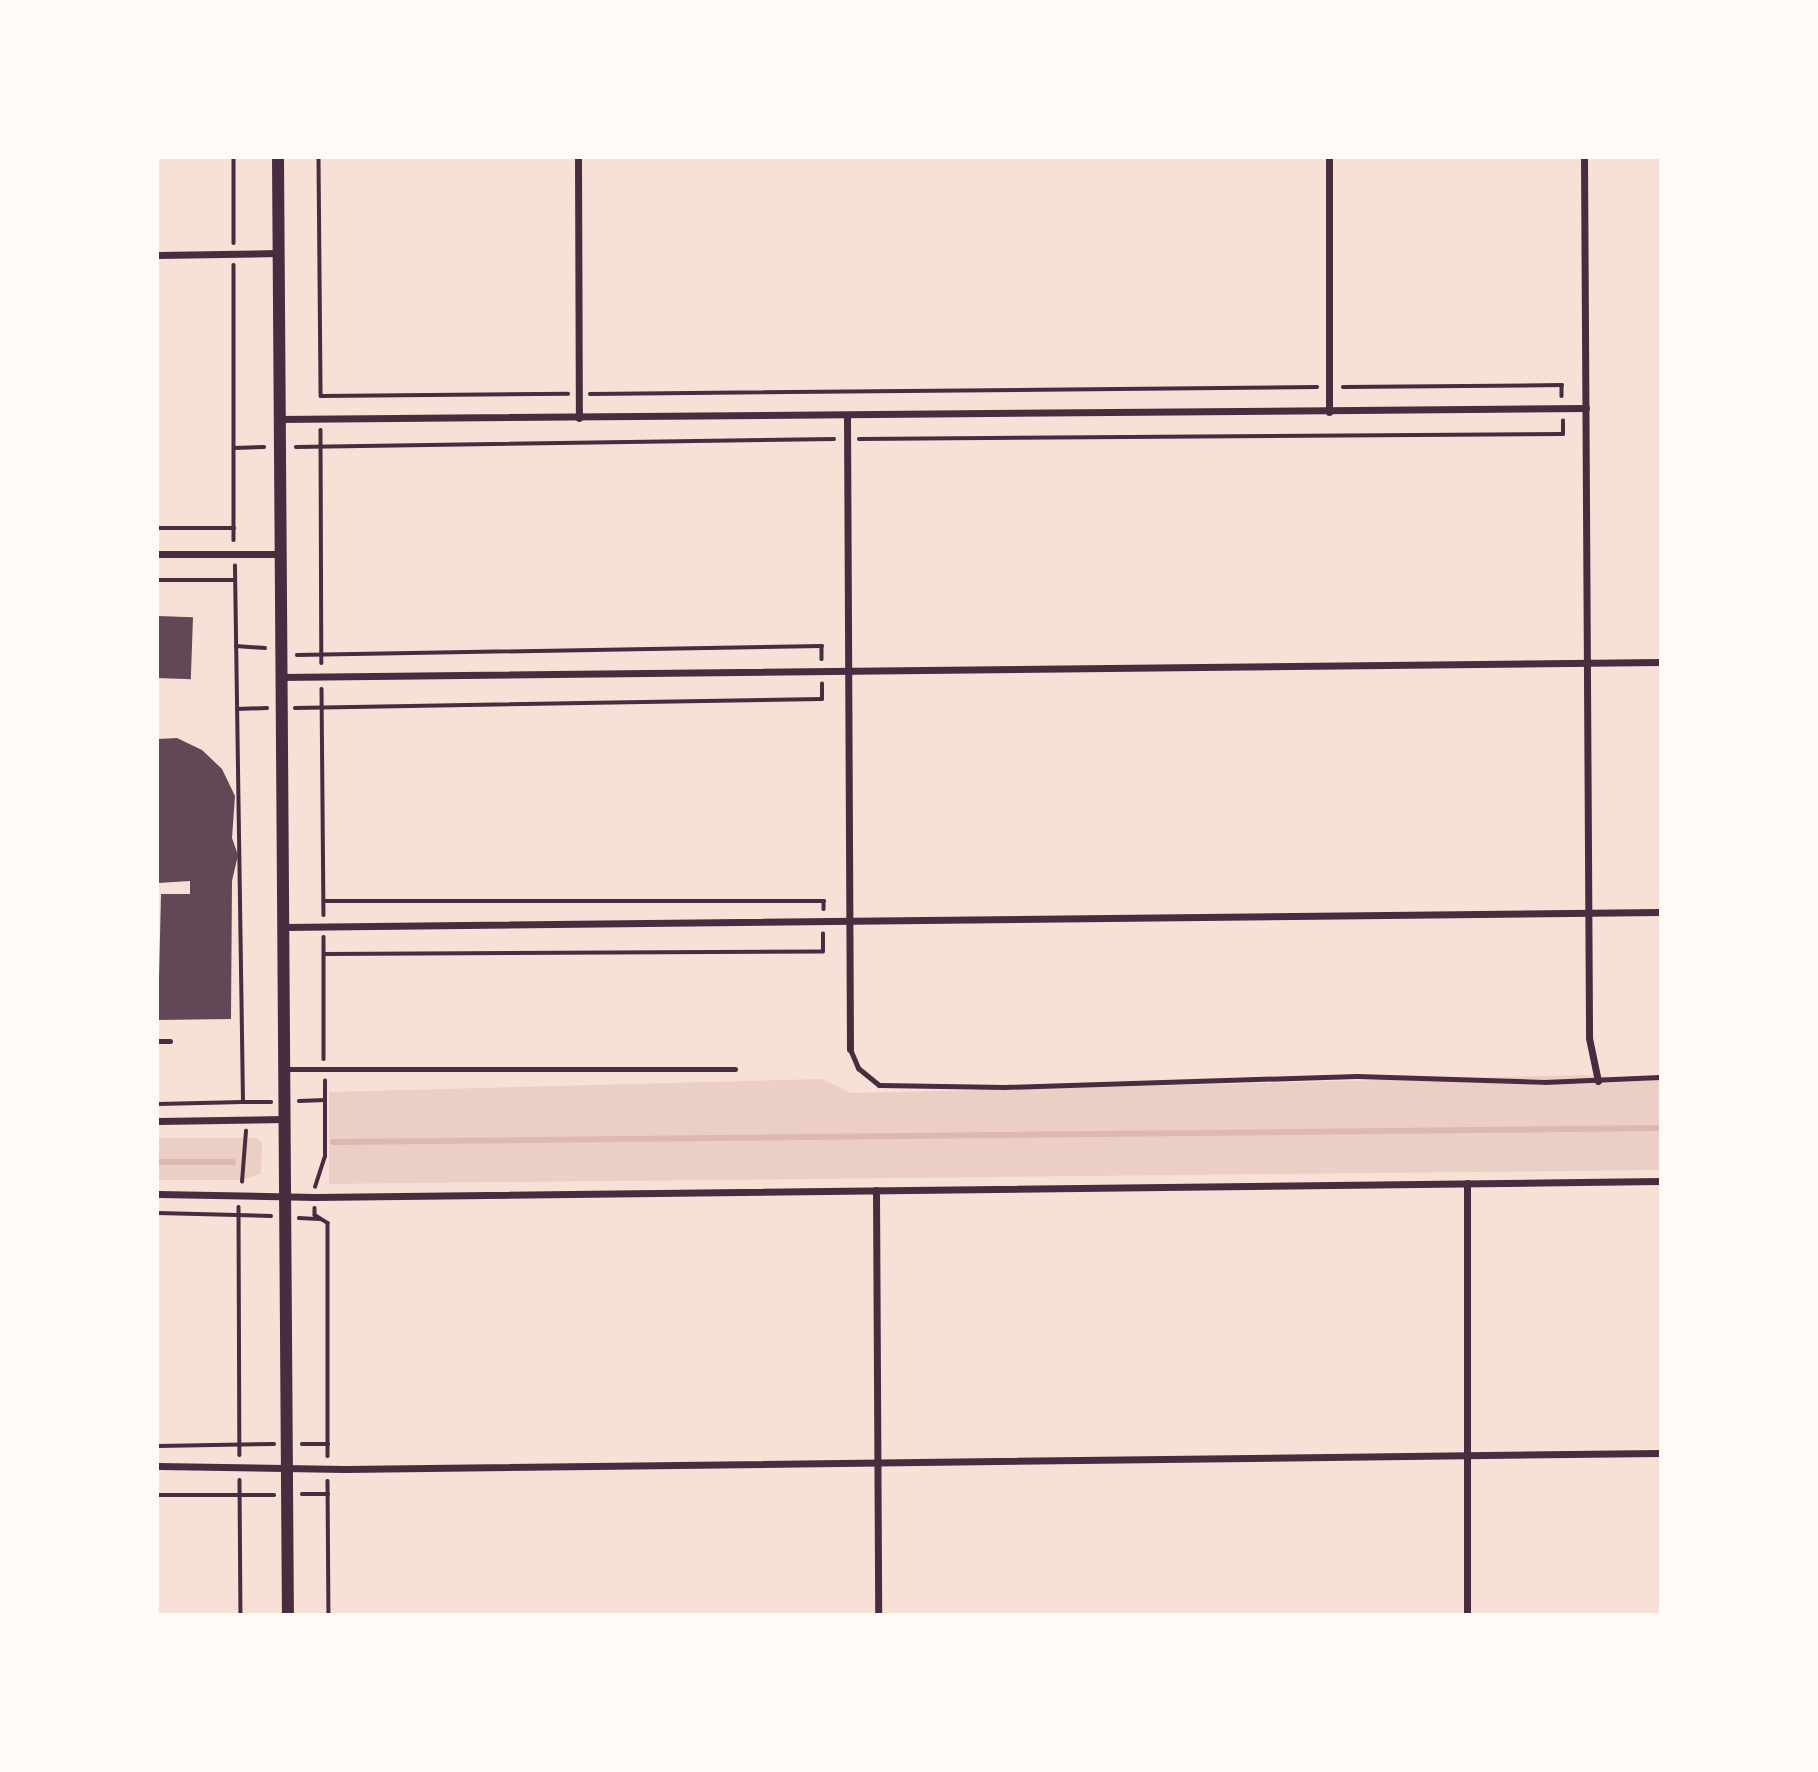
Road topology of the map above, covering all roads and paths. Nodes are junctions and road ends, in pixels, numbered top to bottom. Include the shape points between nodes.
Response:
1 (234, 158) edge
2 (278, 158) edge
3 (578, 158) edge
4 (1329, 158) edge
5 (1584, 158) edge
6 (279, 253) junction
7 (158, 254) edge
8 (234, 254) junction
9 (321, 396) dead end
10 (1586, 408) junction
11 (1329, 412) junction
12 (847, 415) junction
13 (579, 418) junction
14 (279, 419) junction
15 (321, 419) junction
16 (158, 528) edge
17 (234, 528) junction
18 (158, 554) edge
19 (234, 554) junction
20 (280, 554) junction
21 (158, 580) edge
22 (235, 580) junction
23 (1661, 662) edge
24 (1588, 663) junction
25 (848, 674) junction
26 (281, 677) junction
27 (322, 677) junction
28 (1589, 912) junction
29 (1661, 912) edge
30 (850, 923) junction
31 (284, 927) junction
32 (324, 927) junction
33 (158, 1041) edge
34 (170, 1041) dead end
35 (850, 1049) joint
36 (286, 1069) junction
37 (324, 1069) junction
38 (735, 1069) dead end
39 (1661, 1077) edge
40 (1598, 1081) junction
41 (325, 1100) junction
42 (285, 1101) junction
43 (243, 1102) junction
44 (158, 1104) edge
45 (285, 1119) junction
46 (244, 1120) junction
47 (158, 1121) edge
48 (1661, 1181) edge
49 (1466, 1183) junction
50 (876, 1190) junction
51 (158, 1194) edge
52 (240, 1194) junction
53 (286, 1194) junction
54 (315, 1197) junction
55 (158, 1213) edge
56 (238, 1214) junction
57 (286, 1217) junction
58 (321, 1219) junction
59 (287, 1444) junction
60 (328, 1444) junction
61 (240, 1445) junction
62 (158, 1446) edge
63 (1661, 1453) edge
64 (1467, 1456) junction
65 (878, 1464) junction
66 (158, 1466) edge
67 (240, 1466) junction
68 (288, 1467) junction
69 (328, 1469) junction
70 (287, 1494) junction
71 (328, 1494) junction
72 (158, 1495) edge
73 (240, 1495) junction
74 (241, 1615) edge
75 (288, 1615) edge
76 (329, 1615) edge
77 (878, 1615) edge
78 (1467, 1615) edge

1 - 8 path
2 - 6 street
3 - 13 street
4 - 11 street
5 - 10 street
6 - 8 street
6 - 14 street
7 - 8 street
8 - 17 path
9 - 15 path
10 - 11 street
10 - 24 street
11 - 12 street
12 - 13 street
12 - 25 street
13 - 15 street
14 - 15 street
14 - 20 street
15 - 27 path
16 - 17 path
17 - 19 path
18 - 19 street
19 - 20 street
19 - 22 path
20 - 26 street
21 - 22 path
22 - 43 path
23 - 24 street
24 - 25 street
24 - 28 street
25 - 27 street
25 - 30 street
26 - 27 street
26 - 31 street
27 - 32 path
28 - 29 street
28 - 30 street
28 - 40 street via 1589,1038
30 - 32 street
30 - 35 street
31 - 32 street
31 - 36 street
32 - 37 path
33 - 34 lane
35 - 40 lane via 858,1068 879,1085 1004,1087 1357,1076
36 - 37 lane
36 - 42 street
37 - 38 lane
37 - 41 path
39 - 40 lane
41 - 42 path
41 - 54 path via 325,1157
42 - 43 path
42 - 45 street
43 - 44 path
43 - 46 path
45 - 46 street
45 - 53 street
46 - 47 street
46 - 52 path via 247,1150
48 - 49 street
49 - 50 street
49 - 64 street
50 - 54 street
50 - 65 street
51 - 52 street
52 - 53 street
52 - 56 path
53 - 54 street
53 - 57 street
54 - 58 path via 315,1215
55 - 56 path
56 - 57 path
56 - 61 path
57 - 58 path
57 - 59 street
58 - 60 path via 328,1223
59 - 60 path
59 - 61 path
59 - 68 street
60 - 69 path
61 - 62 path
61 - 67 path
63 - 64 street
64 - 65 street
64 - 78 street
65 - 69 street
65 - 77 street
66 - 67 street
67 - 68 street
67 - 73 path
68 - 69 street
68 - 70 street
69 - 71 path
70 - 71 path
70 - 73 path
70 - 75 street
71 - 76 path
72 - 73 path
73 - 74 path

